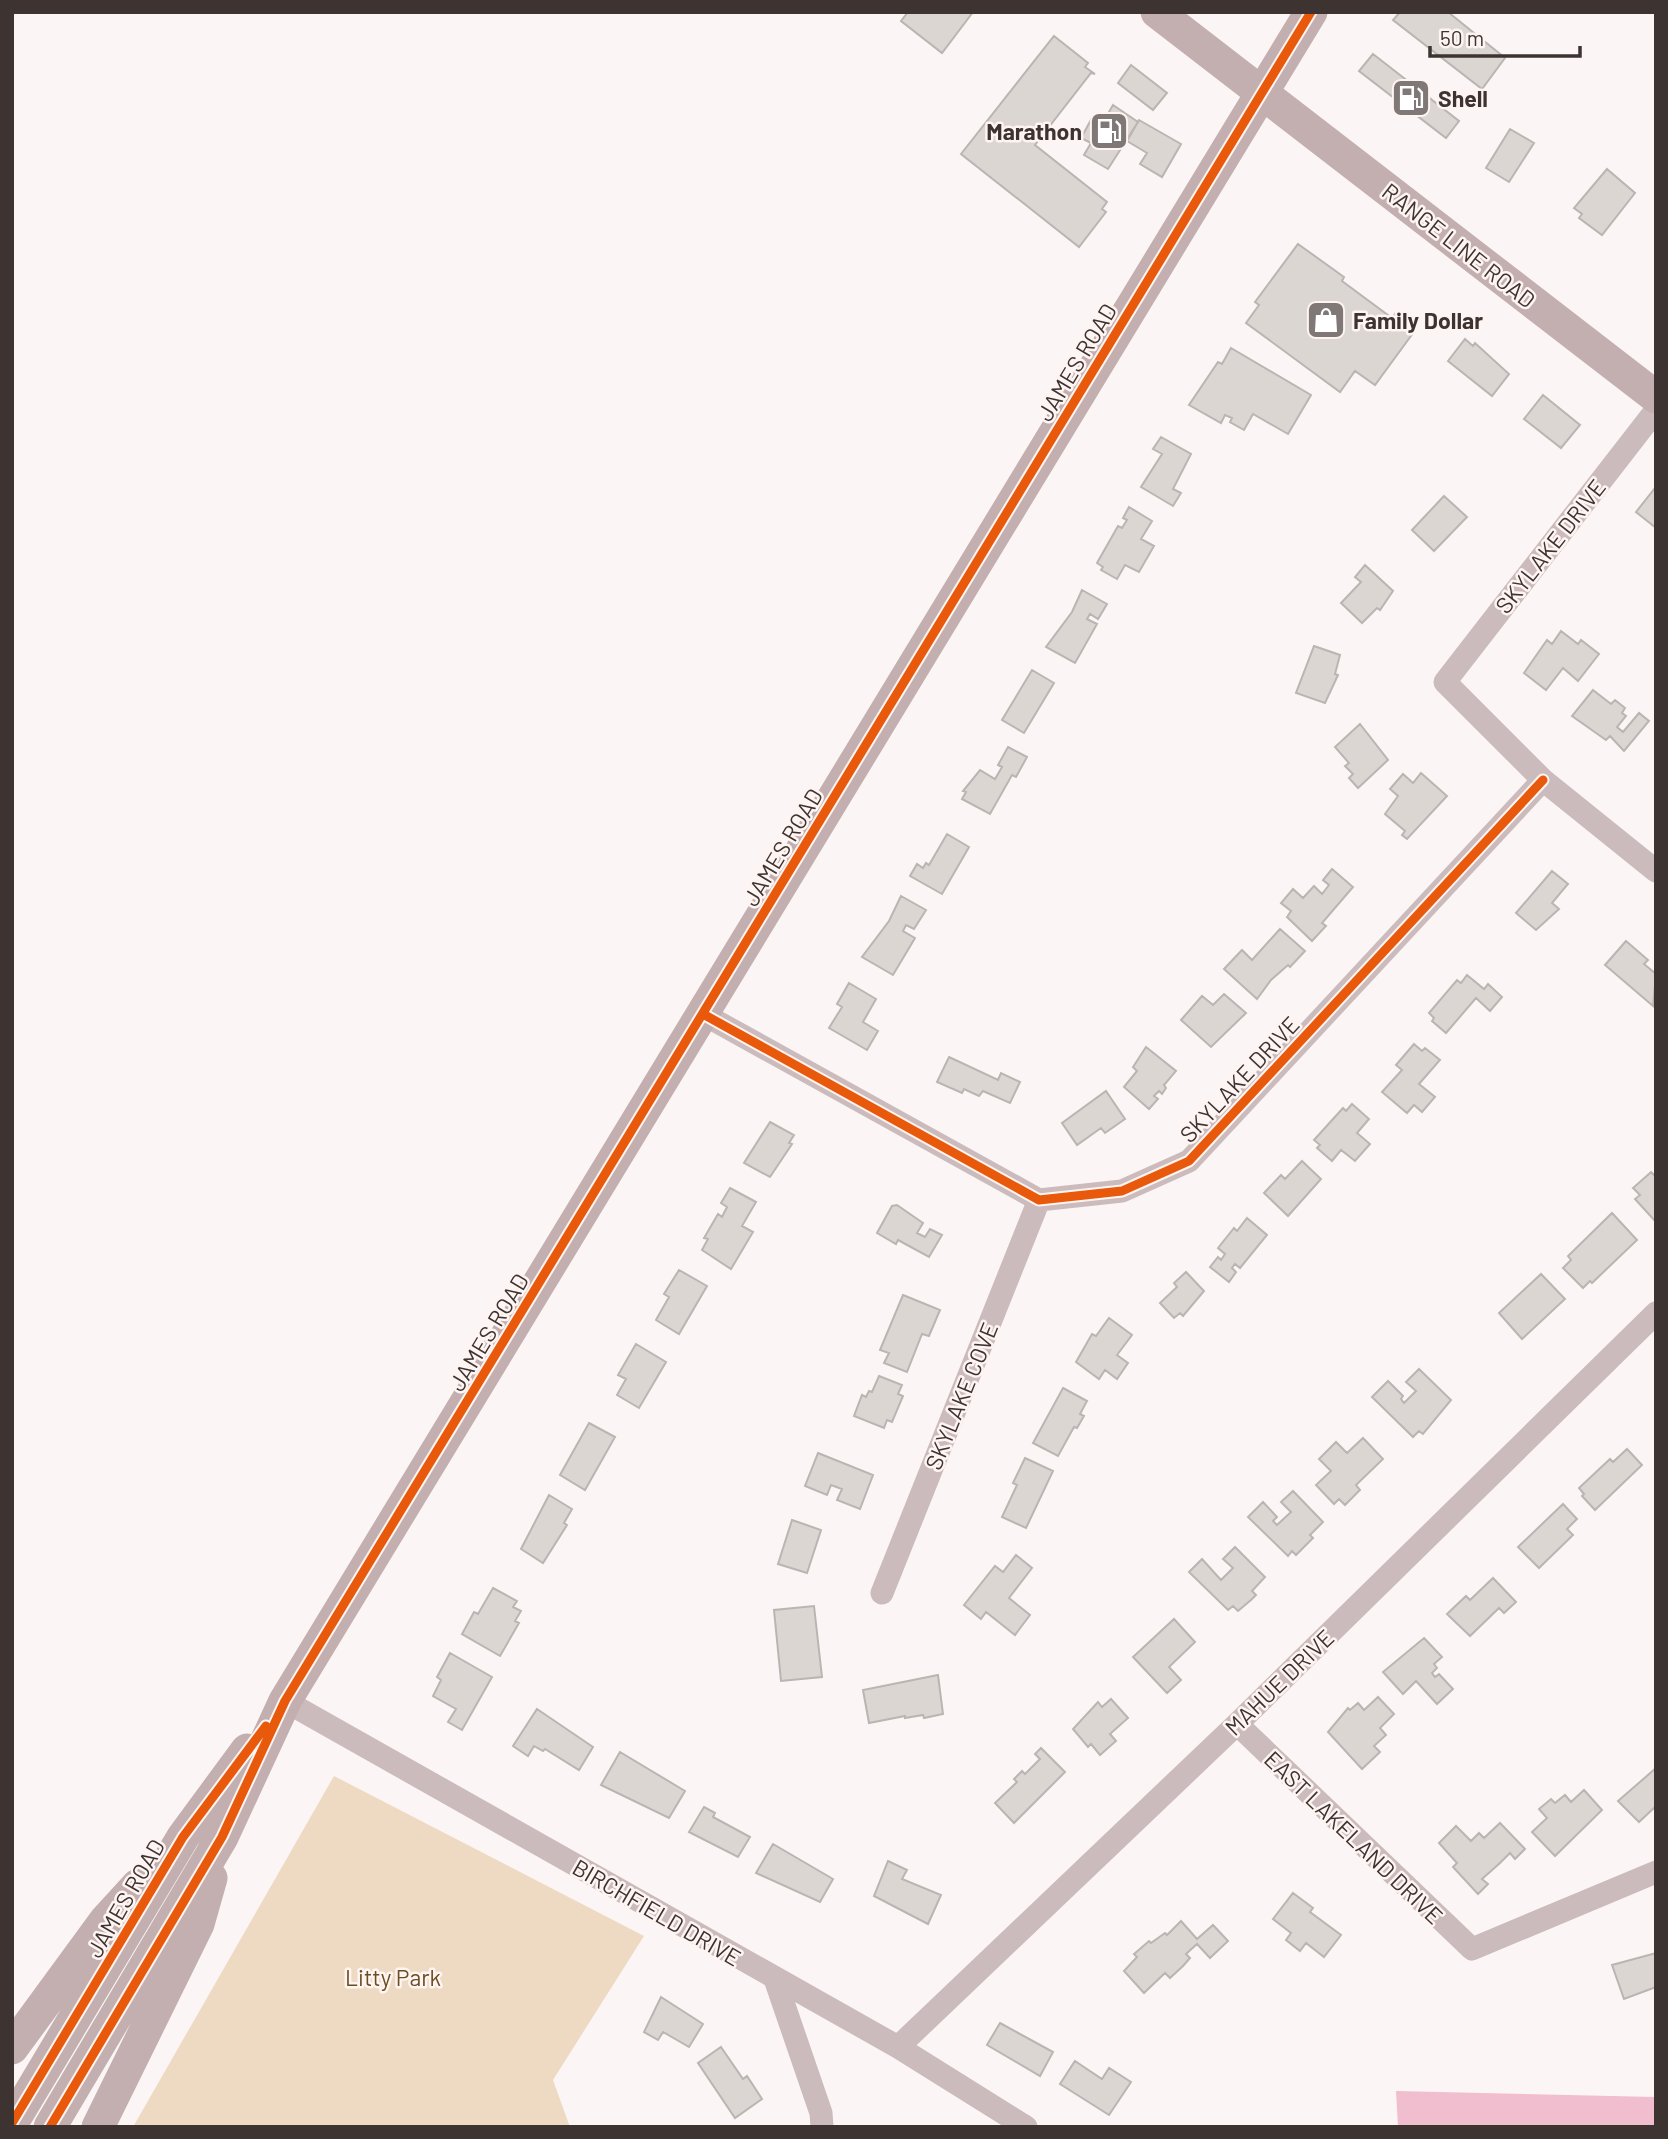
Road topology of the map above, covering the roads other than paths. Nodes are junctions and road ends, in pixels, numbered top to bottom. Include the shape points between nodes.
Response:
1 (1157, 12) edge
2 (1311, 12) edge
3 (1262, 93) junction
4 (1656, 397) edge
5 (1656, 411) edge
6 (1543, 780) junction
7 (1656, 871) edge
8 (703, 1014) junction
9 (1039, 1200) junction
10 (1652, 1323) edge
11 (882, 1593) dead end
12 (285, 1701) junction
13 (1237, 1724) junction
14 (183, 1837) junction
15 (222, 1837) junction
16 (1656, 1872) edge
17 (775, 1979) junction
18 (898, 2047) junction
19 (12, 2049) edge
20 (12, 2123) edge
21 (50, 2127) edge
22 (98, 2127) edge
23 (822, 2127) edge
24 (1026, 2127) edge

1 - 3 main road, RANGE LINE ROAD
2 - 3 main road, JAMES ROAD
3 - 4 main road, RANGE LINE ROAD
3 - 8 main road, JAMES ROAD
5 - 6 street, SKYLAKE DRIVE via 1445,682
6 - 7 street
6 - 9 street, SKYLAKE DRIVE via 1189,1161 1122,1191
8 - 9 street
8 - 12 main road, JAMES ROAD
9 - 11 street, SKYLAKE COVE
10 - 13 street, MAHUE DRIVE
12 - 14 main road, JAMES ROAD
12 - 15 main road, JAMES ROAD
12 - 17 street, BIRCHFIELD DRIVE
13 - 16 street, EAST LAKELAND DRIVE via 1472,1949
13 - 18 street, MAHUE DRIVE
14 - 19 main road via 105,1921
14 - 20 main road, JAMES ROAD
15 - 21 main road, JAMES ROAD
15 - 22 main road via 198,1924
17 - 18 street, BIRCHFIELD DRIVE
17 - 23 street
18 - 24 street, BIRCHFIELD DRIVE

